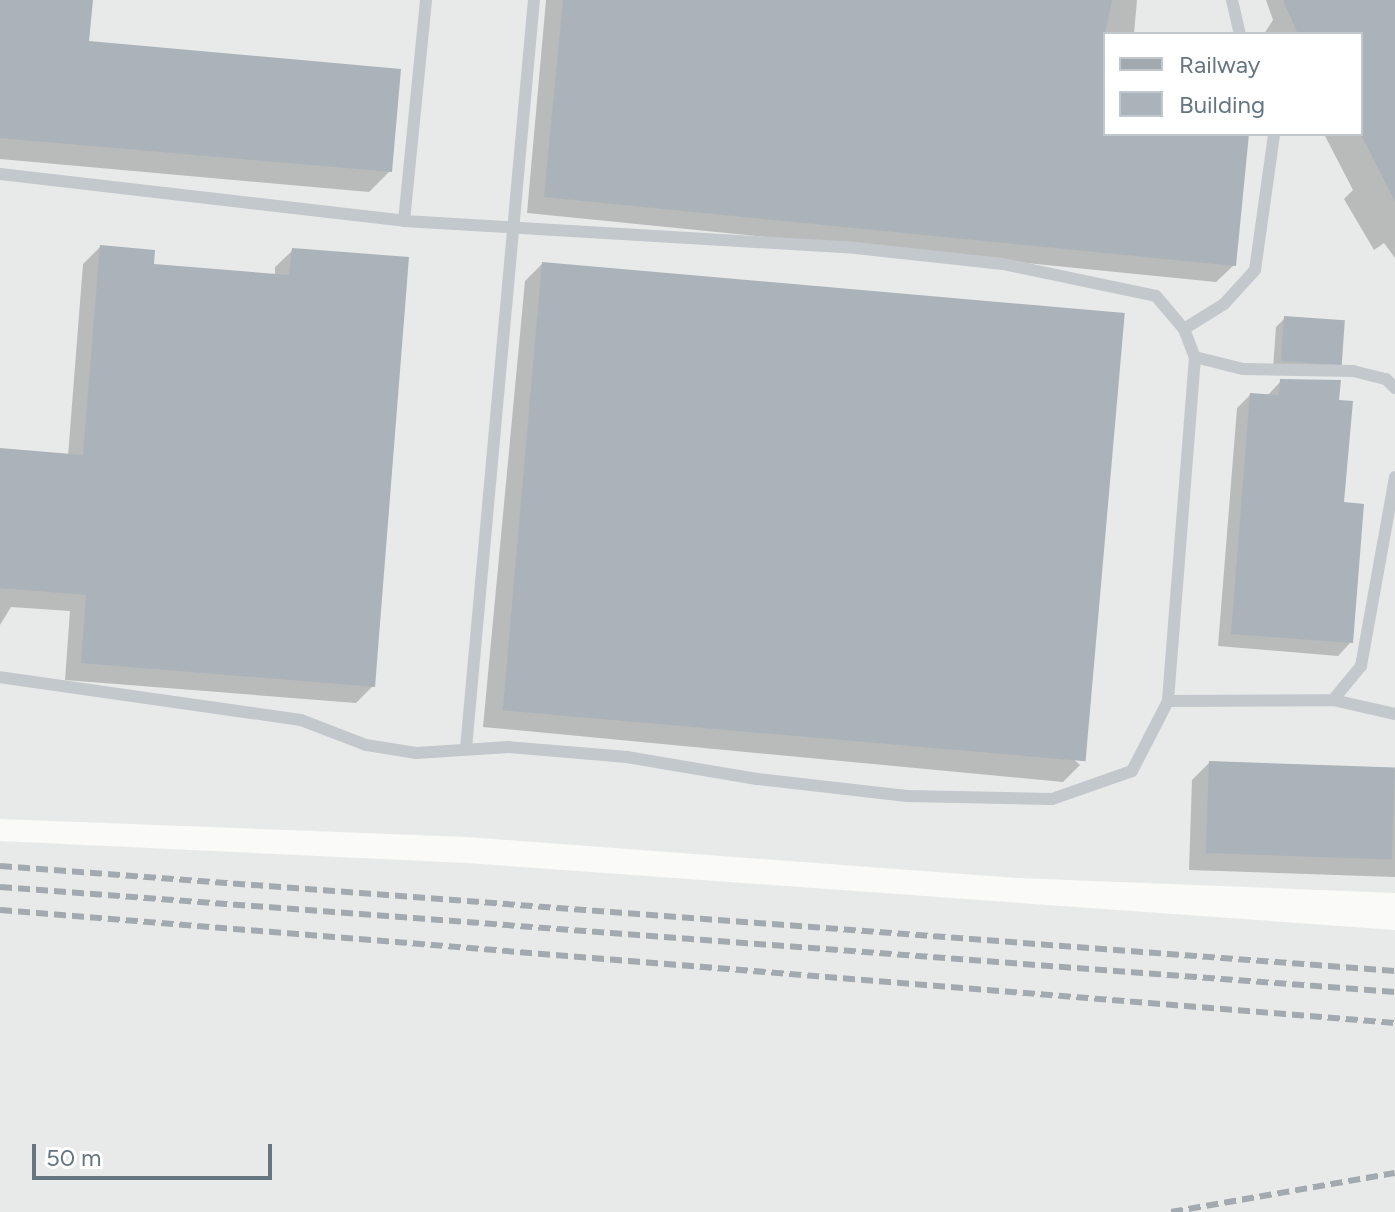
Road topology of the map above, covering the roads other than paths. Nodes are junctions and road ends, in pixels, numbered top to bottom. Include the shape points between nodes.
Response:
1 (426, 0) edge
2 (534, 0) edge
3 (1232, 0) edge
4 (1240, 32) edge
5 (1274, 136) edge
6 (0, 174) edge
7 (404, 221) junction
8 (514, 224) junction
9 (1184, 329) junction
10 (1195, 357) junction
11 (1395, 388) edge
12 (1395, 477) edge
13 (0, 677) edge
14 (1333, 700) junction
15 (1168, 701) junction
16 (1395, 714) edge
17 (466, 748) junction

1 - 7 lane
2 - 8 lane
3 - 4 lane
5 - 9 lane via 1255,270 1224,304
6 - 7 lane
7 - 8 lane
8 - 9 lane via 1003,264 1156,296
8 - 17 lane
9 - 10 lane
10 - 11 lane via 1243,369 1353,371 1386,379
10 - 15 lane
12 - 14 lane via 1361,666
13 - 17 lane via 301,720 378,747 416,753
14 - 15 lane
14 - 16 lane
15 - 17 lane via 1132,771 1052,799 907,796 627,757

